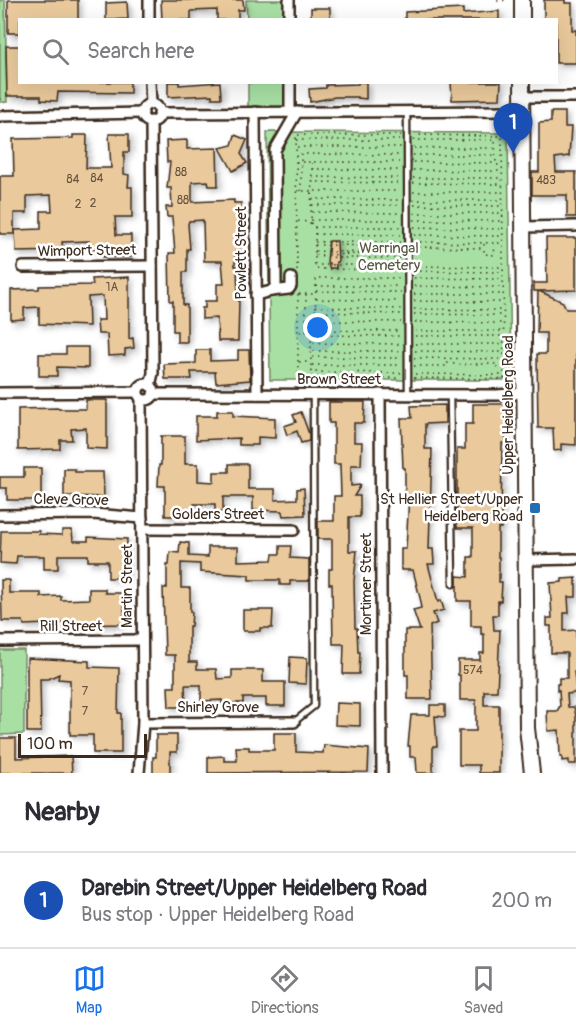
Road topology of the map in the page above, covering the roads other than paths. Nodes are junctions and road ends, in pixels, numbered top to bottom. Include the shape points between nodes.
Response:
1 (149, 0) edge
2 (289, 0) edge
3 (522, 0) edge
4 (149, 18) edge
5 (290, 18) edge
6 (522, 18) edge
7 (150, 84) edge
8 (290, 84) edge
9 (522, 84) edge
10 (576, 97) edge
11 (151, 104) junction
12 (522, 104) junction
13 (407, 111) junction
14 (159, 112) junction
15 (255, 112) junction
16 (294, 112) junction
17 (143, 113) junction
18 (0, 116) edge
19 (152, 121) junction
20 (576, 226) edge
21 (523, 227) junction
22 (152, 266) junction
23 (23, 267) dead end
24 (291, 278) dead end
25 (271, 291) junction
26 (284, 291) junction
27 (302, 294) road end
28 (256, 295) junction
29 (152, 390) junction
30 (0, 393) edge
31 (524, 393) junction
32 (256, 394) junction
33 (313, 394) junction
34 (380, 394) junction
35 (408, 394) junction
36 (450, 394) junction
37 (139, 396) junction
38 (0, 515) edge
39 (142, 518) junction
40 (142, 529) junction
41 (294, 530) dead end
42 (526, 560) junction
43 (576, 560) edge
44 (453, 584) dead end
45 (142, 640) junction
46 (0, 641) edge
47 (294, 722) joint
48 (143, 723) junction
49 (527, 728) junction
50 (140, 773) edge
51 (382, 773) edge
52 (522, 773) edge
53 (532, 773) edge

1 - 4 street
2 - 5 street
3 - 6 main road
7 - 11 street
8 - 16 street
9 - 12 main road, Upper Heidelberg Road
10 - 12 street
11 - 14 street
11 - 17 street
12 - 13 street
12 - 21 main road, Upper Heidelberg Road
13 - 16 street
13 - 35 lane
14 - 15 street
14 - 19 street
15 - 16 street
15 - 28 street, Powlett Street
16 - 25 street via 275,150 276,286
17 - 18 street
17 - 19 street via 144,118
19 - 22 street
20 - 21 street
21 - 31 main road, Upper Heidelberg Road
22 - 23 street, Wimport Street
22 - 29 street
24 - 26 street via 291,286
25 - 26 street
25 - 28 street
26 - 27 street
28 - 32 street, Powlett Street
29 - 32 street, Brown Street
29 - 37 street via 149,399
29 - 37 street via 143,385
30 - 37 street
31 - 36 street, Brown Street
31 - 42 main road, Upper Heidelberg Road
32 - 33 street, Brown Street
33 - 34 street, Brown Street
33 - 47 lane via 314,706
34 - 35 street, Brown Street
34 - 51 street, Mortimer Street
35 - 36 street, Brown Street
36 - 44 lane
37 - 39 street, Martin Street
38 - 39 street, Cleve Grove
39 - 40 street, Martin Street
40 - 41 street, Golders Street
40 - 45 street, Martin Street
42 - 43 street
42 - 49 main road, Upper Heidelberg Road
45 - 46 street, Rill Street
45 - 48 street, Martin Street
47 - 48 street, Shirley Grove
48 - 50 street, Martin Street
49 - 52 main road, Upper Heidelberg Road
49 - 53 main road, Upper Heidelberg Road

